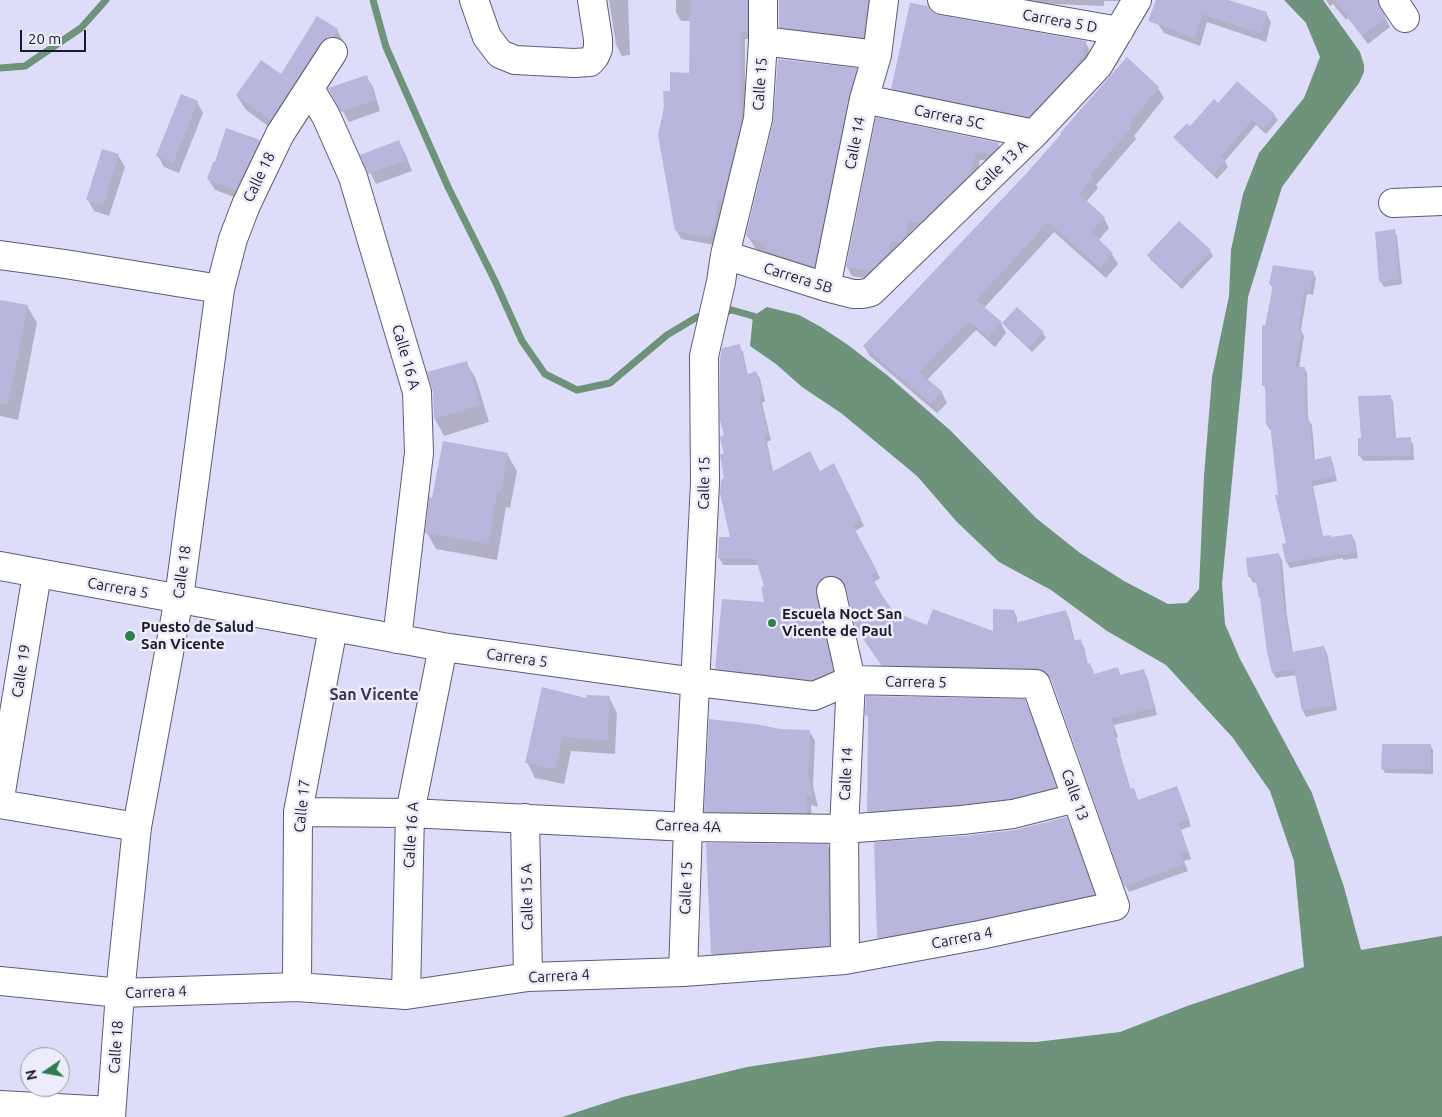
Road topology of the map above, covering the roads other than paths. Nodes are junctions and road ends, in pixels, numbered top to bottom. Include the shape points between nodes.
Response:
1 (474, 0) edge
2 (592, 0) edge
3 (763, 0) edge
4 (884, 0) edge
5 (942, 0) edge
6 (1137, 0) edge
7 (1015, 6) edge
8 (1119, 31) junction
9 (763, 41) junction
10 (333, 52) dead end
11 (877, 56) junction
12 (310, 90) junction
13 (864, 99) junction
14 (1034, 134) junction
15 (1442, 201) edge
16 (1393, 203) dead end
17 (0, 255) edge
18 (726, 255) junction
19 (826, 287) junction
20 (220, 289) junction
21 (871, 292) joint
22 (0, 566) edge
23 (37, 574) junction
24 (831, 590) dead end
25 (179, 598) junction
26 (333, 628) junction
27 (397, 639) junction
28 (444, 647) junction
29 (851, 680) junction
30 (696, 682) junction
31 (1036, 684) joint
32 (0, 798) edge
33 (1076, 798) junction
34 (0, 804) edge
35 (298, 812) junction
36 (410, 813) junction
37 (526, 818) junction
38 (688, 826) junction
39 (137, 827) junction
40 (844, 829) junction
41 (1115, 906) joint
42 (845, 960) junction
43 (684, 972) junction
44 (528, 977) junction
45 (0, 981) edge
46 (297, 988) junction
47 (120, 993) junction
48 (406, 995) junction
49 (0, 1105) edge
50 (111, 1114) edge

1 - 2 street via 487,37 500,54 515,60 574,63 590,62 598,49
3 - 9 street, Calle 15
4 - 11 street, Calle 14
5 - 7 street, Carrera 5 D
6 - 8 street
7 - 8 street, Carrera 5 D
8 - 14 street, Calle 13 A via 1098,66
9 - 11 street
9 - 18 street, Calle 15 via 758,119
10 - 12 street, Calle 18
11 - 13 street, Calle 14
12 - 20 street, Calle 18 via 280,134 246,205
12 - 27 street, Calle 16 A via 326,116 352,177 417,392 419,453
13 - 14 street, Carrera 5C
13 - 19 street, Calle 14
14 - 21 street, Calle 13 A
15 - 16 street
17 - 20 street
18 - 19 street, Carrera 5B
18 - 30 street, Calle 15 via 704,356 705,484
19 - 21 street, Carrera 5B via 854,294
20 - 25 street, Calle 18
22 - 23 street, Carrera 5
23 - 25 street, Carrera 5
23 - 32 street, Calle 19
24 - 29 street, Calle 14
25 - 26 street, Carrera 5
25 - 39 street, Calle 18
26 - 27 street, Carrera 5
26 - 35 street, Calle 17
27 - 28 street, Carrera 5
28 - 30 street, Carrera 5
28 - 36 street, Calle 16 A
29 - 30 street, Carrera 5 via 814,696
29 - 31 street, Carrera 5
29 - 40 street, Calle 14
30 - 38 street, Calle 15
31 - 33 street, Calle 13
33 - 40 street, Carrea 4A via 1013,814
33 - 41 street, Calle 13
34 - 39 street
35 - 36 street, Carrea 4A
35 - 46 street, Calle 17
36 - 37 street, Carrea 4A
36 - 48 street, Calle 16 A
37 - 38 street, Carrea 4A
37 - 44 street, Calle 15 A
38 - 40 street, Carrea 4A
38 - 43 street, Calle 15
39 - 47 street, Calle 18
40 - 42 street, Calle 14
41 - 42 street, Carrera 4
42 - 43 street, Carrera 4
43 - 44 street, Carrera 4
44 - 48 street, Carrera 4
45 - 47 street, Carrera 4
46 - 47 street, Carrera 4
46 - 48 street, Carrera 4
47 - 50 street, Calle 18
49 - 50 street

